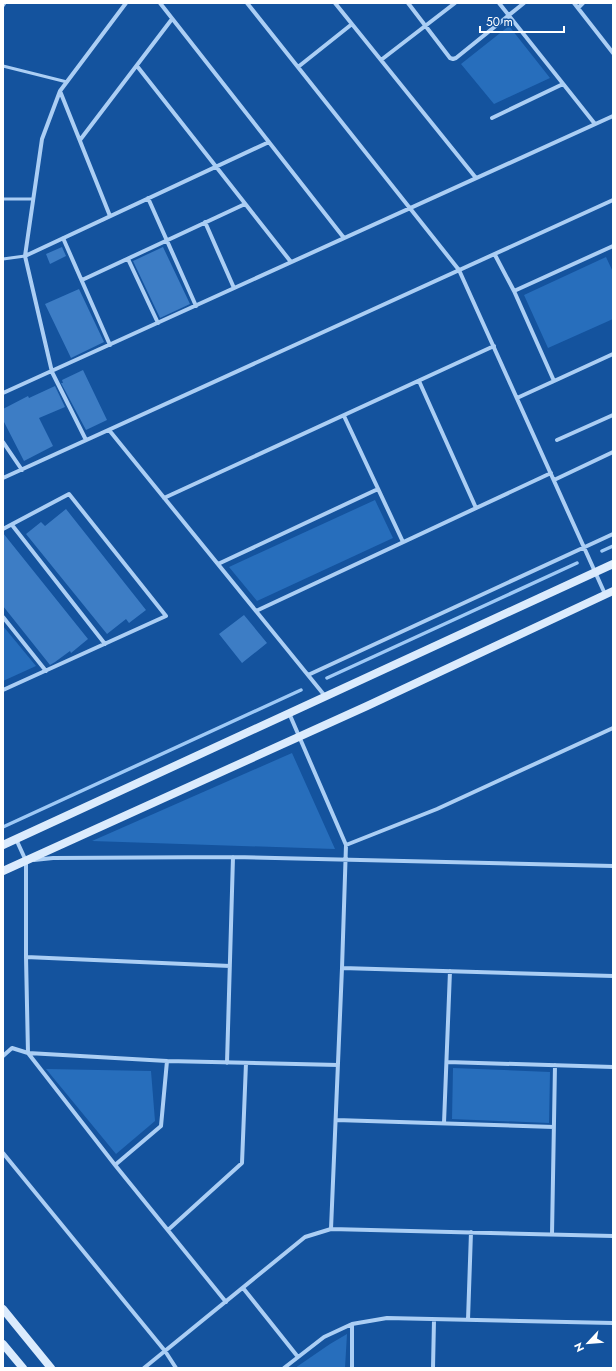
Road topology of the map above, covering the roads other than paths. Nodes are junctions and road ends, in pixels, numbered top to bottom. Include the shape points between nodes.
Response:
1 (5, 3) edge
2 (126, 3) edge
3 (160, 3) edge
4 (247, 3) edge
5 (335, 3) edge
6 (408, 3) edge
7 (455, 3) edge
8 (499, 3) edge
9 (524, 3) edge
10 (574, 3) edge
11 (583, 3) edge
12 (3, 6) edge
13 (578, 8) junction
14 (509, 15) junction
15 (172, 19) junction
16 (352, 24) junction
17 (426, 26) junction
18 (613, 52) edge
19 (381, 60) junction
20 (3, 66) edge
21 (137, 66) junction
22 (298, 67) junction
23 (67, 82) junction
24 (563, 84) junction
25 (60, 91) junction
26 (613, 116) edge
27 (492, 118) dead end
28 (595, 124) junction
29 (80, 140) junction
30 (269, 142) junction
31 (216, 167) junction
32 (476, 178) junction
33 (148, 198) junction
34 (3, 199) edge
35 (34, 199) junction
36 (613, 200) edge
37 (245, 204) junction
38 (410, 208) junction
39 (110, 216) junction
40 (205, 222) junction
41 (63, 238) junction
42 (344, 238) junction
43 (167, 241) junction
44 (613, 246) edge
45 (495, 254) junction
46 (25, 256) junction
47 (128, 258) junction
48 (3, 259) edge
49 (291, 262) junction
50 (460, 270) junction
51 (82, 280) junction
52 (234, 288) junction
53 (514, 291) junction
54 (196, 306) junction
55 (158, 323) junction
56 (110, 345) junction
57 (494, 346) junction
58 (613, 354) edge
59 (52, 372) junction
60 (419, 381) junction
61 (554, 381) junction
62 (3, 393) edge
63 (517, 398) junction
64 (613, 415) edge
65 (344, 416) junction
66 (108, 430) junction
67 (86, 440) junction
68 (557, 440) dead end
69 (3, 442) edge
70 (613, 452) edge
71 (22, 470) junction
72 (551, 473) junction
73 (3, 478) edge
74 (554, 480) junction
75 (378, 489) junction
76 (164, 498) junction
77 (476, 508) junction
78 (12, 524) junction
79 (3, 529) edge
80 (613, 534) edge
81 (403, 542) junction
82 (584, 547) junction
83 (218, 564) junction
84 (613, 564) edge
85 (596, 572) junction
86 (609, 593) edge
87 (256, 611) junction
88 (3, 616) edge
89 (105, 644) junction
90 (46, 671) junction
91 (308, 675) junction
92 (3, 690) edge
93 (325, 696) junction
94 (289, 713) junction
95 (613, 728) edge
96 (300, 736) junction
97 (16, 839) junction
98 (3, 845) edge
99 (346, 845) junction
100 (233, 857) junction
101 (345, 860) junction
102 (26, 861) junction
103 (613, 866) edge
104 (3, 871) edge
105 (26, 957) junction
106 (230, 966) junction
107 (342, 968) junction
108 (450, 971) junction
109 (613, 976) edge
110 (28, 1053) junction
111 (3, 1056) edge
112 (167, 1061) junction
113 (447, 1062) junction
114 (227, 1063) junction
115 (246, 1063) junction
116 (555, 1065) junction
117 (338, 1066) junction
118 (613, 1067) edge
119 (336, 1120) junction
120 (444, 1123) junction
121 (554, 1127) junction
122 (3, 1153) edge
123 (115, 1165) junction
124 (331, 1229) junction
125 (168, 1230) junction
126 (471, 1232) junction
127 (552, 1234) junction
128 (613, 1236) edge
129 (243, 1288) junction
130 (226, 1302) junction
131 (3, 1309) edge
132 (434, 1320) junction
133 (468, 1320) junction
134 (352, 1324) junction
135 (613, 1324) edge
136 (3, 1344) edge
137 (165, 1351) junction
138 (298, 1357) junction
139 (23, 1368) edge
140 (51, 1368) edge
141 (144, 1368) edge
142 (176, 1368) edge
143 (284, 1368) edge
144 (352, 1368) edge
145 (433, 1368) edge

1 - 12 lane
2 - 23 street
3 - 15 street
4 - 22 street
5 - 16 street
6 - 17 street
7 - 17 street
8 - 14 street
9 - 14 street
10 - 13 street
11 - 13 street
13 - 18 street
14 - 17 street via 453,59
14 - 24 street
15 - 21 street
15 - 30 street
16 - 19 street
16 - 22 street
17 - 19 street
19 - 32 street
20 - 23 lane
21 - 29 street
21 - 31 street
22 - 38 street
23 - 25 street
24 - 27 street
24 - 28 street
25 - 29 street
25 - 35 street via 42,139
26 - 28 street
28 - 32 street
29 - 39 street
30 - 31 street
30 - 42 street
31 - 33 street
31 - 37 street
32 - 38 street
33 - 39 street
33 - 43 street
34 - 35 lane
35 - 46 street
36 - 45 street
37 - 40 street
37 - 49 street
38 - 42 street
38 - 50 street
39 - 41 street
40 - 43 street
40 - 52 street
41 - 46 street
41 - 51 street
42 - 49 street
43 - 47 street
43 - 54 street
44 - 53 street
45 - 50 street
45 - 53 street
46 - 48 lane
46 - 59 street
47 - 51 street
47 - 55 street
49 - 52 street
50 - 57 street
50 - 66 street
51 - 56 street
52 - 54 street
53 - 61 street
54 - 55 street
55 - 56 street
56 - 59 street
57 - 60 street
57 - 63 street
58 - 61 street
59 - 62 street
59 - 67 street
60 - 65 street
60 - 77 street
61 - 63 street
63 - 72 street
64 - 68 street
65 - 75 street
65 - 76 street
66 - 67 street
66 - 76 street
67 - 71 street
69 - 71 street
70 - 74 street
71 - 73 street
72 - 74 street
72 - 77 street
74 - 82 street
75 - 81 street
75 - 83 street
76 - 83 street
77 - 81 street
78 - 79 street
78 - 89 street
78 - 89 street via 68,494 166,616
80 - 82 street
81 - 87 street
82 - 85 street
82 - 91 street
83 - 87 street
84 - 85 street
85 - 86 street
85 - 93 street
86 - 96 street
87 - 91 street
88 - 90 street
89 - 90 street
90 - 92 street
91 - 93 street
93 - 94 street
94 - 96 street
94 - 97 street
95 - 99 street via 437,809
96 - 99 street
96 - 102 street
97 - 98 street
97 - 102 street
99 - 101 street
100 - 101 street
100 - 102 street via 53,858
100 - 106 street
101 - 103 street
101 - 107 street
102 - 104 street
102 - 105 street
105 - 106 street
105 - 110 street
106 - 114 street
107 - 108 street
107 - 117 street
108 - 109 street
108 - 113 street
110 - 111 street via 12,1048
110 - 112 street
110 - 123 street
112 - 114 street
112 - 123 street via 161,1126
113 - 116 street
113 - 120 street
114 - 115 street
115 - 117 street
115 - 125 street via 242,1163
116 - 118 street
116 - 121 street
117 - 119 street
119 - 120 street
119 - 124 street
120 - 121 street
121 - 127 street
122 - 137 street
123 - 125 street
124 - 126 street
124 - 129 street via 306,1237
125 - 130 street
126 - 127 street
126 - 133 street
127 - 128 street
129 - 130 street
129 - 138 street
130 - 137 street
131 - 140 street
132 - 133 street
132 - 134 street via 387,1318
132 - 145 street
133 - 135 street
134 - 138 street via 324,1337
134 - 144 street
136 - 139 street
137 - 141 street
137 - 142 street
138 - 143 street

